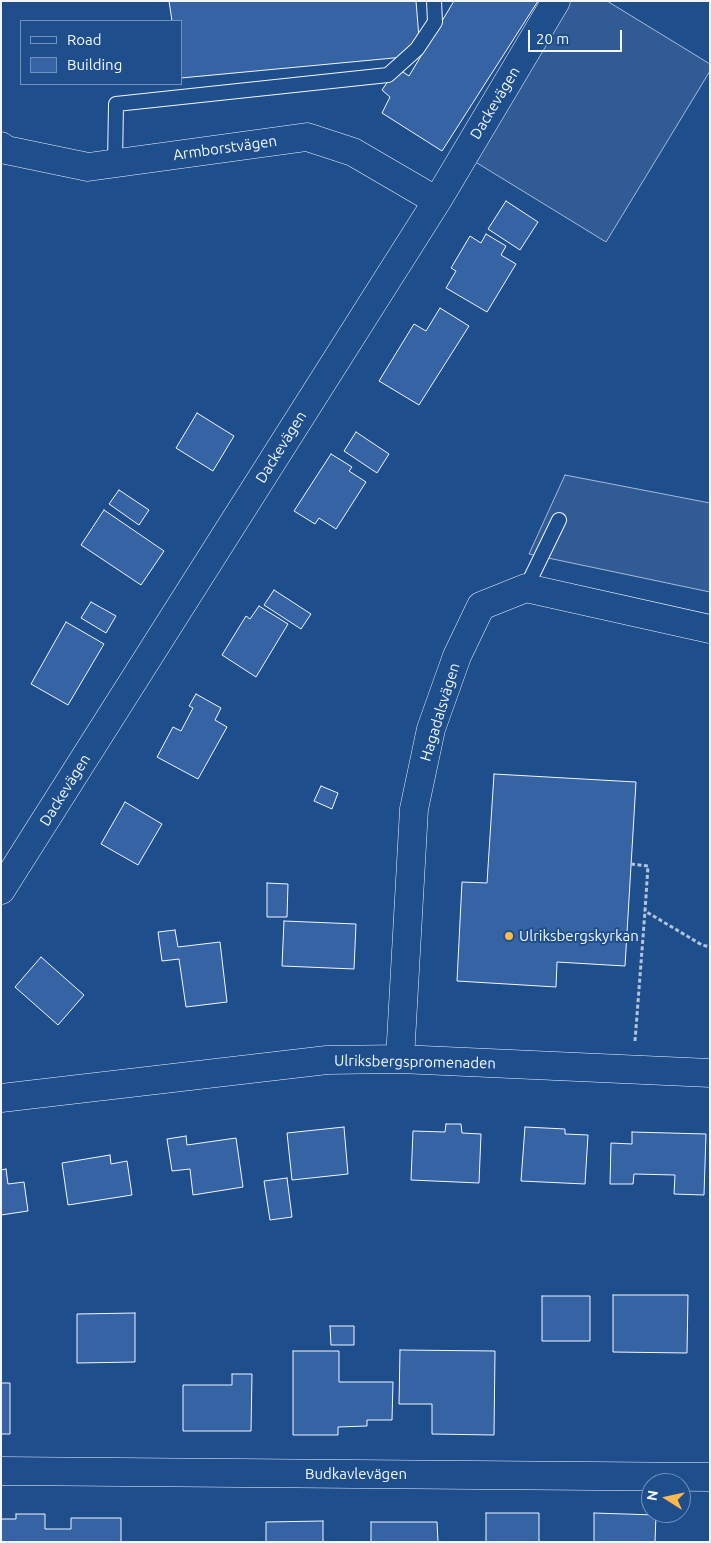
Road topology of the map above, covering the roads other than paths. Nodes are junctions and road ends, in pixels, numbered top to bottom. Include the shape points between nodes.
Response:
1 (434, 1) edge
2 (556, 1) edge
3 (1, 146) edge
4 (115, 163) junction
5 (436, 201) junction
6 (560, 520) dead end
7 (526, 588) junction
8 (710, 630) edge
9 (1, 890) edge
10 (400, 1059) junction
11 (710, 1073) edge
12 (1, 1098) edge
13 (1, 1471) edge
14 (710, 1477) edge

1 - 4 lane via 435,22 417,49 388,75 116,104
2 - 5 street, Dackevägen
3 - 4 street, Armborstvägen via 6,150 88,167
4 - 5 street, Armborstvägen via 307,137 354,152
5 - 9 street, Dackevägen
6 - 7 lane
7 - 8 street
7 - 10 street, Hagadalsvägen via 481,606 456,656 431,729 414,809
10 - 11 street, Ulriksbergspromenaden
10 - 12 street, Ulriksbergspromenaden via 305,1062
13 - 14 street, Budkavlevägen

